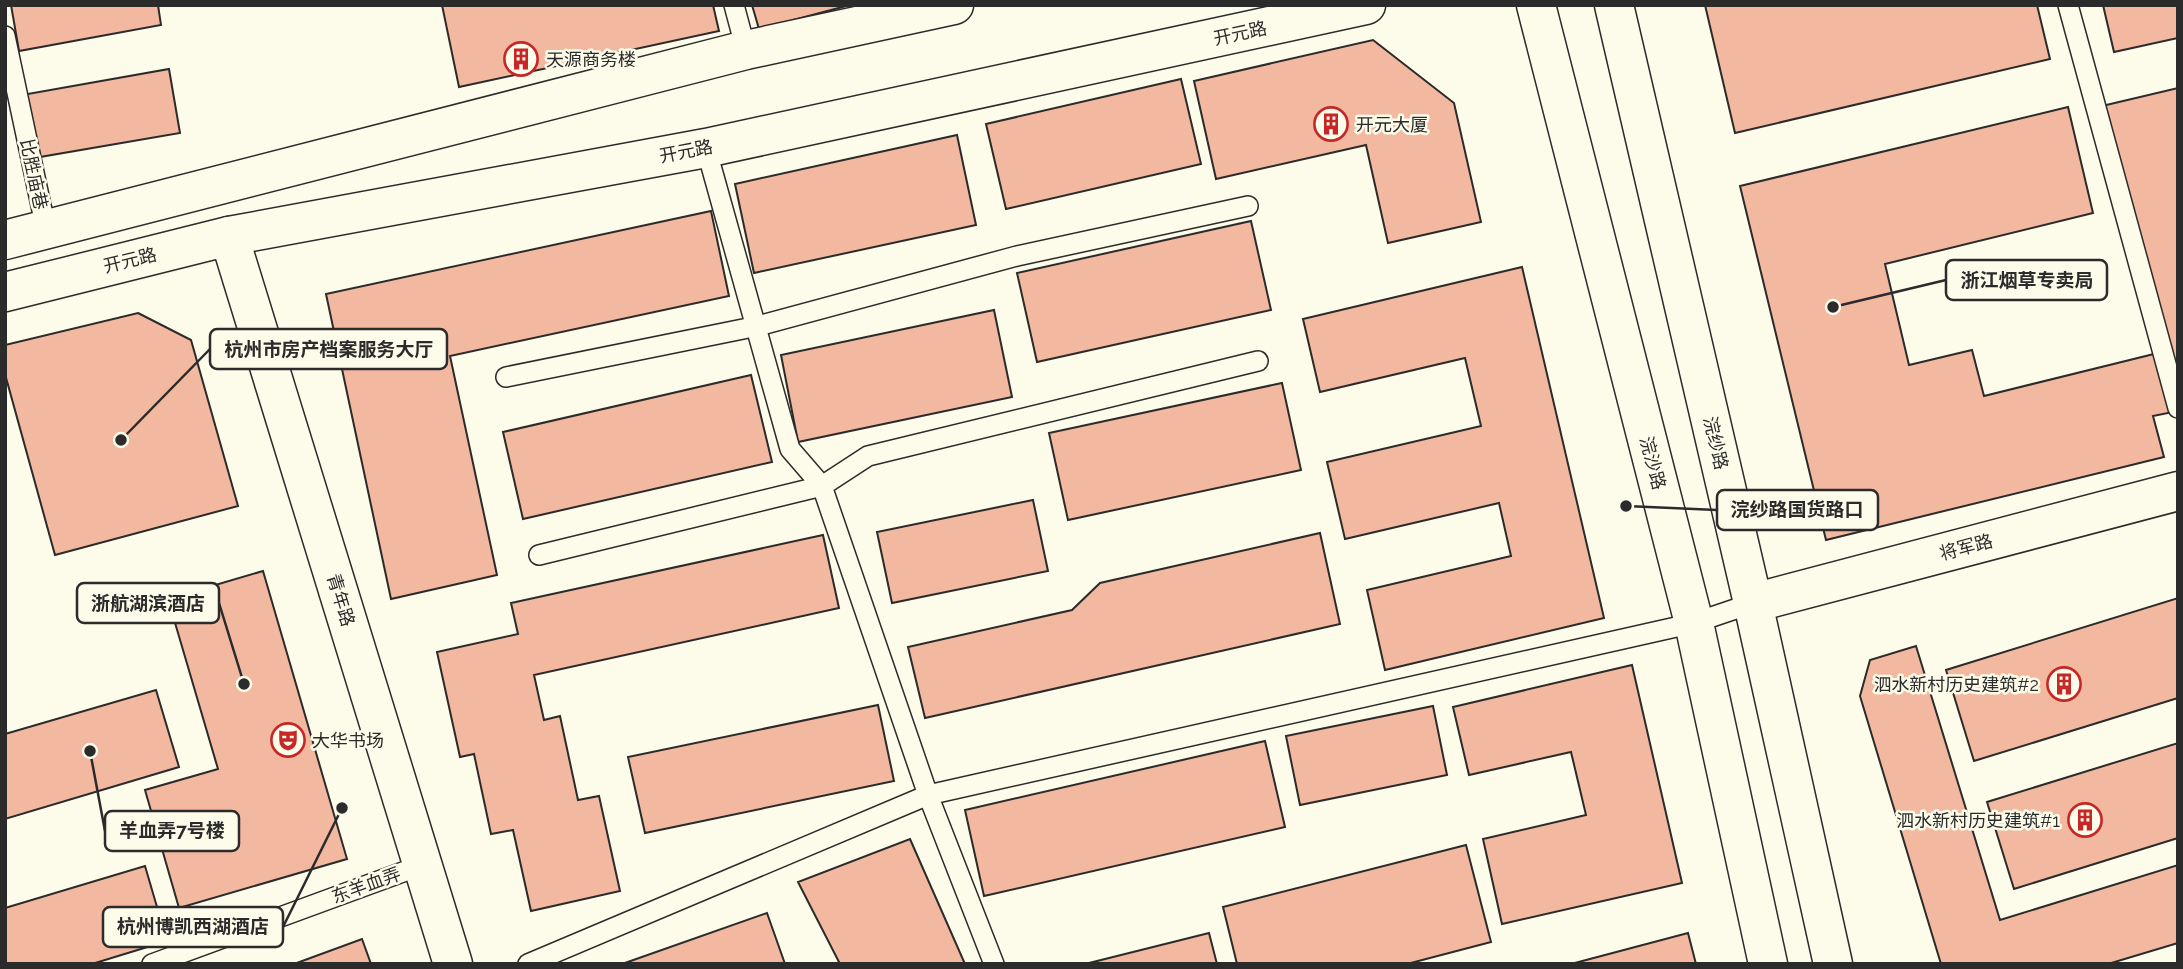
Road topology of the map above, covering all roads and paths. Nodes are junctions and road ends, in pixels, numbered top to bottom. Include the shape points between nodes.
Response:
1 (734, 5) edge
2 (954, 5) edge
3 (1366, 5) edge
4 (1536, 5) edge
5 (1614, 5) edge
6 (2067, 5) edge
7 (5, 36) edge
8 (746, 51) junction
9 (706, 148) junction
10 (1248, 206) dead end
11 (46, 229) junction
12 (229, 236) junction
13 (5, 240) edge
14 (5, 292) edge
15 (758, 326) junction
16 (1258, 361) dead end
17 (506, 377) dead end
18 (2178, 408) edge
19 (822, 486) junction
20 (2178, 491) edge
21 (539, 555) dead end
22 (1754, 603) junction
23 (1694, 622) junction
24 (928, 795) junction
25 (422, 865) junction
26 (152, 964) edge
27 (453, 964) edge
28 (528, 964) edge
29 (994, 964) edge
30 (1768, 964) edge
31 (1833, 964) edge

1 - 8 lane
2 - 8 street
3 - 9 street, 开元路
4 - 23 street, 浣沙路
5 - 22 street, 浣纱路
6 - 18 lane
7 - 11 lane, 比胜庙巷
8 - 11 street
9 - 12 street, 开元路
9 - 15 lane
10 - 15 lane via 1017,256
11 - 13 street
12 - 14 street, 开元路
12 - 25 street, 青年路
15 - 17 lane
15 - 19 lane via 790,449
16 - 19 lane via 868,456
19 - 21 lane
19 - 24 lane
20 - 22 street, 将军路
22 - 23 lane
22 - 31 street, 浣纱路
23 - 24 lane
23 - 30 street, 浣沙路
24 - 28 lane
24 - 29 lane
25 - 26 lane, 东羊血弄
25 - 27 street, 青年路

